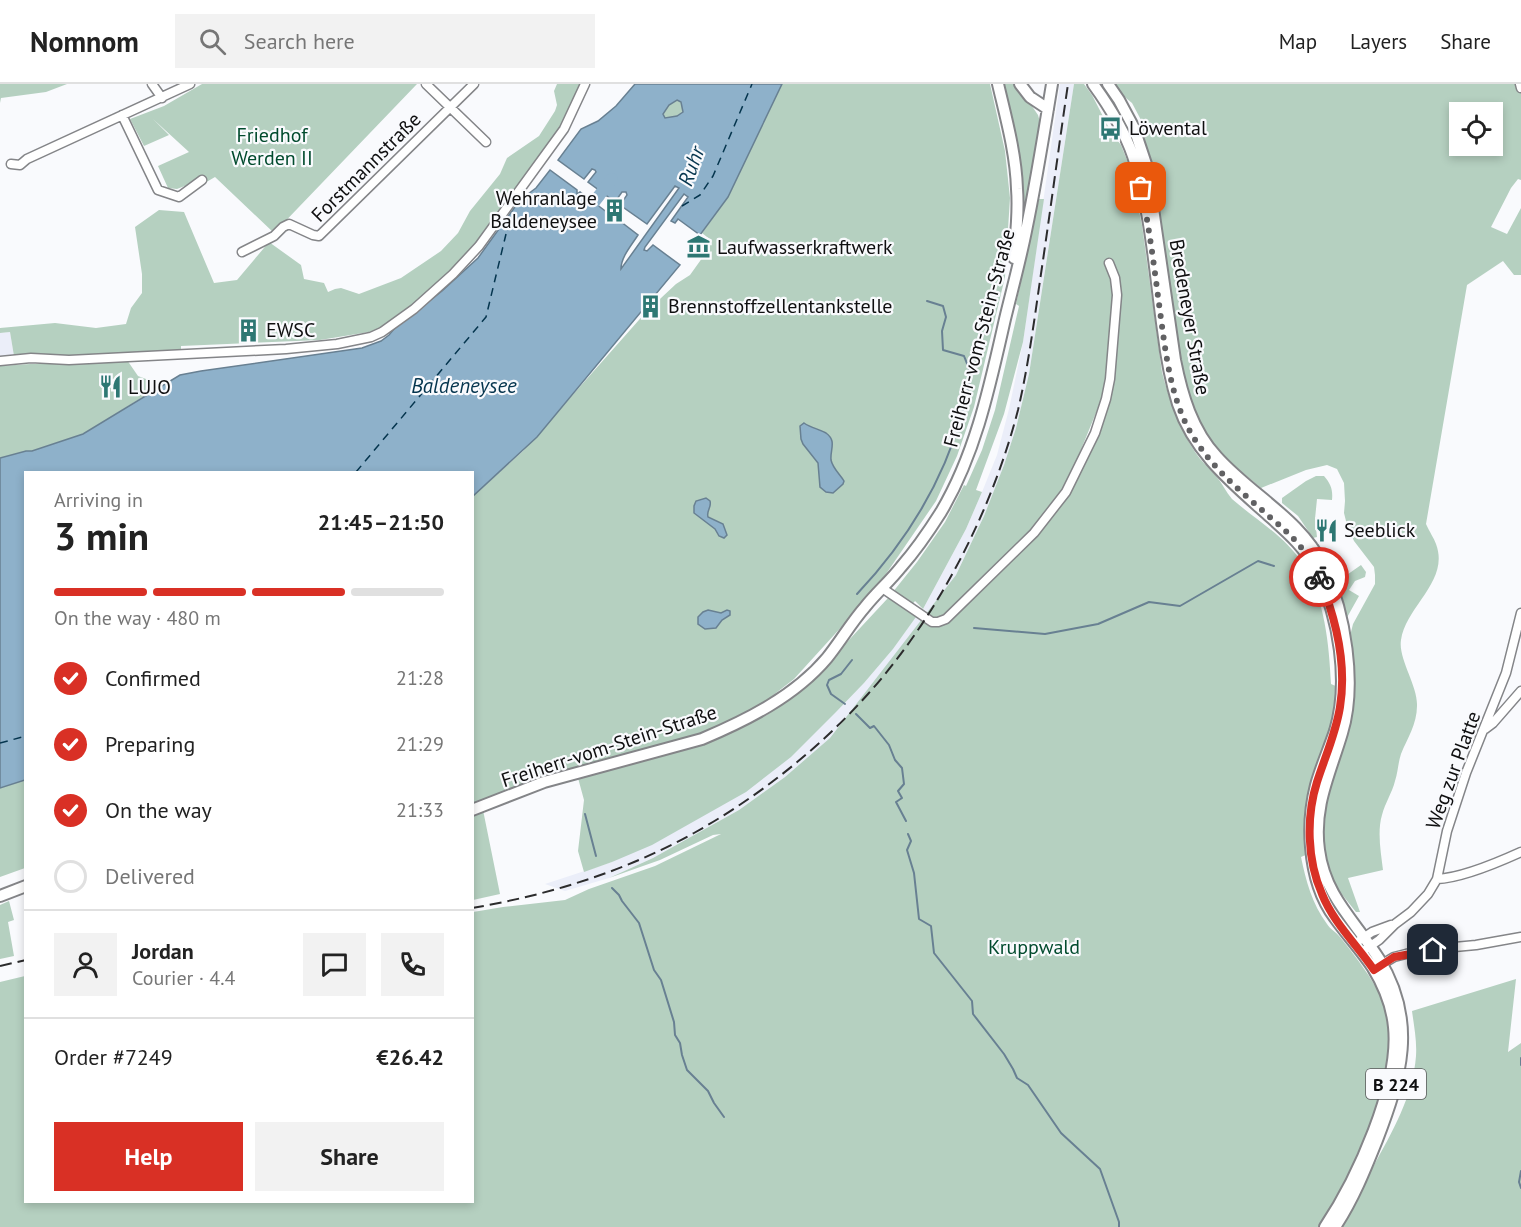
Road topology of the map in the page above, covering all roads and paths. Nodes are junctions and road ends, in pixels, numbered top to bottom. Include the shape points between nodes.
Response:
1 (152, 84) edge
2 (190, 84) edge
3 (426, 84) edge
4 (474, 84) edge
5 (585, 84) edge
6 (998, 84) edge
7 (1020, 84) edge
8 (1052, 84) edge
9 (1094, 84) edge
10 (1108, 84) edge
11 (1520, 84) edge
12 (1521, 88) edge
13 (162, 98) junction
14 (450, 107) junction
15 (1048, 109) junction
16 (122, 116) junction
17 (486, 142) dead end
18 (11, 164) dead end
19 (202, 180) dead end
20 (242, 252) dead end
21 (1109, 263) dead end
22 (1013, 283) junction
23 (0, 361) edge
24 (882, 588) junction
25 (1521, 613) edge
26 (1521, 691) edge
27 (1484, 729) junction
28 (474, 809) edge
29 (1521, 852) edge
30 (1437, 879) junction
31 (24, 887) edge
32 (0, 896) edge
33 (1521, 936) edge
34 (1362, 945) junction
35 (1378, 967) junction
36 (1325, 1227) edge
37 (1335, 1227) edge

1 - 13 street
2 - 13 street
3 - 14 street
4 - 14 street, Forstmannstraße
5 - 23 street via 564,129 479,246 422,302 371,338 145,360
6 - 22 main road via 1017,187
7 - 15 main road via 1030,97
8 - 15 main road, Freiherr-vom-Stein-Straße
9 - 34 main road, Bredeneyer Straße / B 224 via 1121,129 1137,170 1147,214 1167,362 1188,428 1223,475 1298,542 1317,572 1331,610 1342,684 1335,729 1311,807 1311,851 1322,895 1333,915
10 - 34 main road, Bredeneyer Straße / B 224 via 1134,128 1147,167 1175,360 1194,424 1216,456 1302,535 1324,569 1338,608 1348,658 1348,708 1323,786 1319,851 1329,885
11 - 12 street
13 - 16 street
14 - 17 street
14 - 20 street, Forstmannstraße via 319,236 289,224
15 - 22 main road, Freiherr-vom-Stein-Straße
16 - 18 street via 20,165
16 - 19 street via 158,190 178,197
21 - 24 street via 1118,294 1110,379 1095,434 1066,492 1034,533 946,619 932,622
22 - 24 main road, Freiherr-vom-Stein-Straße via 982,414 959,476 922,540
24 - 28 main road, Freiherr-vom-Stein-Straße via 812,673 775,701 727,728 702,739 544,782
25 - 27 street, Weg zur Platte via 1506,673
26 - 27 street
27 - 30 street, Weg zur Platte via 1447,831
29 - 30 street
30 - 34 street, Weg zur Platte via 1411,912
31 - 32 main road
33 - 35 street via 1402,955
34 - 35 main road, Bredeneyer Straße / B 224
35 - 36 main road, Bredeneyer Straße / B 224 via 1395,1029 1392,1068 1359,1164
35 - 37 main road, Bredeneyer Straße / B 224 via 1394,991 1399,1010 1403,1050 1400,1069 1370,1157

